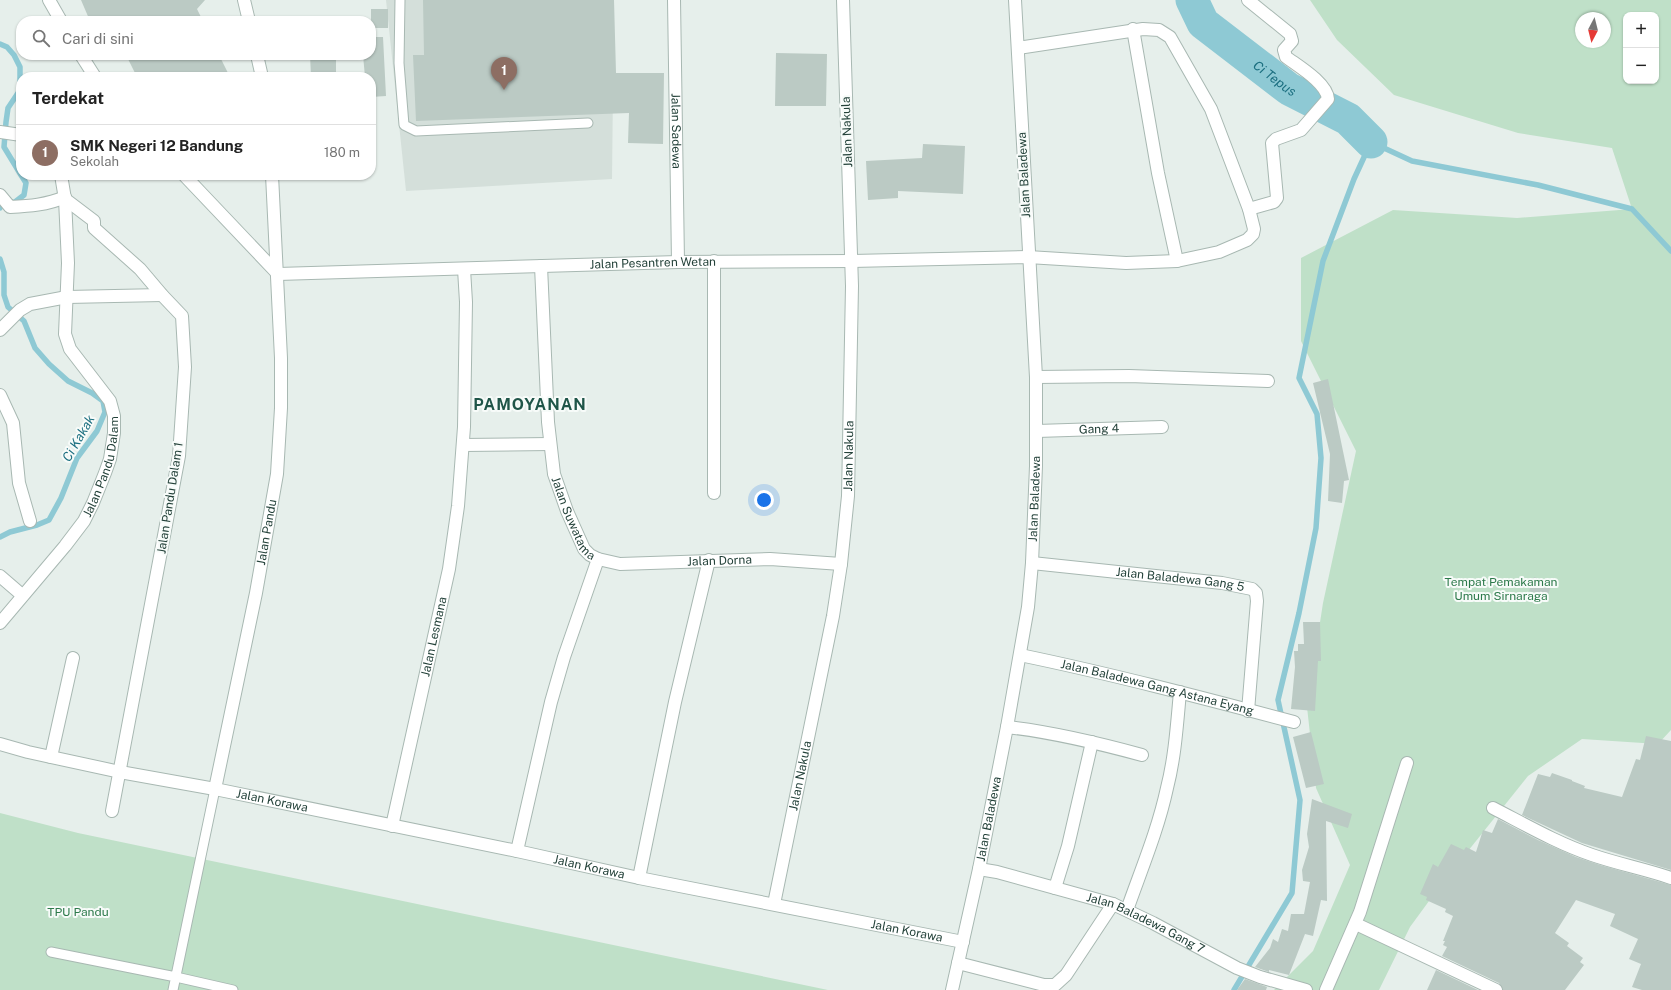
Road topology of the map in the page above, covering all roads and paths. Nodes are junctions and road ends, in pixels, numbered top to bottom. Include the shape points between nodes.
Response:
1 (49, 0) edge
2 (244, 0) edge
3 (400, 0) edge
4 (674, 0) edge
5 (843, 0) edge
6 (1015, 0) edge
7 (1248, 0) edge
8 (58, 16) edge
9 (248, 16) edge
10 (1134, 29) junction
11 (1018, 48) junction
12 (84, 60) edge
13 (258, 60) edge
14 (92, 72) edge
15 (261, 72) edge
16 (588, 123) dead end
17 (0, 132) edge
18 (16, 135) edge
19 (62, 180) edge
20 (189, 180) edge
21 (272, 180) edge
22 (65, 198) junction
23 (5, 201) edge
24 (1249, 210) junction
25 (1028, 257) junction
26 (852, 260) junction
27 (714, 261) junction
28 (1177, 261) junction
29 (678, 262) junction
30 (541, 266) junction
31 (464, 269) junction
32 (278, 274) junction
33 (162, 295) junction
34 (67, 297) junction
35 (0, 330) edge
36 (1036, 378) junction
37 (1268, 381) dead end
38 (0, 395) edge
39 (1162, 427) dead end
40 (1037, 431) junction
41 (550, 444) junction
42 (463, 445) junction
43 (714, 494) dead end
44 (30, 521) dead end
45 (598, 559) junction
46 (709, 560) junction
47 (1032, 563) junction
48 (841, 564) junction
49 (0, 576) edge
50 (22, 596) junction
51 (0, 623) edge
52 (1020, 655) junction
53 (73, 658) dead end
54 (1180, 692) junction
55 (1248, 711) junction
56 (1294, 722) dead end
57 (1007, 727) junction
58 (1092, 742) junction
59 (0, 744) edge
60 (1142, 755) dead end
61 (51, 757) junction
62 (1407, 763) dead end
63 (120, 772) junction
64 (215, 789) junction
65 (1493, 808) dead end
66 (112, 811) dead end
67 (392, 826) junction
68 (517, 851) junction
69 (979, 869) junction
70 (639, 878) junction
71 (1671, 878) edge
72 (1055, 888) junction
73 (774, 904) junction
74 (1112, 904) junction
75 (1127, 910) junction
76 (1356, 924) junction
77 (964, 942) junction
78 (51, 952) dead end
79 (958, 963) junction
80 (176, 977) junction
81 (173, 990) edge
82 (233, 990) edge
83 (952, 990) edge
84 (1306, 990) edge
85 (1326, 990) edge
86 (1496, 990) edge

1 - 8 street
2 - 9 street
3 - 16 lane via 399,63 404,125 416,131
4 - 29 street, Jalan Sadewa
5 - 26 street, Jalan Nakula
6 - 11 street, Jalan Baladewa
7 - 24 street via 1290,34 1292,41 1284,50 1286,57 1314,78 1328,94 1328,100 1301,130 1276,139 1272,143 1277,198 1274,202
10 - 11 street, Jalan Pesantren Wetan
10 - 24 street, Jalan Pesantren Wetan via 1160,30 1170,37 1211,108
10 - 28 street via 1158,173
11 - 25 street, Jalan Baladewa
12 - 14 street
13 - 15 street
17 - 18 street
19 - 22 street, Jalan Pandu Dalam
20 - 32 street
21 - 32 street, Jalan Pandu
22 - 23 street via 41,205
22 - 33 street, Jalan Pandu Dalam 1 via 94,221 94,228 140,269
22 - 34 street, Jalan Pandu Dalam
24 - 28 street, Jalan Pesantren Wetan via 1254,230 1247,240 1219,252
25 - 26 street, Jalan Pesantren Wetan
25 - 28 street, Jalan Pesantren Wetan via 1126,263
25 - 36 street, Jalan Baladewa
26 - 27 street, Jalan Pesantren Wetan
26 - 48 street, Jalan Nakula via 848,496
27 - 29 street, Jalan Pesantren Wetan
27 - 43 street
29 - 30 street, Jalan Pesantren Wetan
30 - 31 street, Jalan Pesantren Wetan
30 - 41 street, Jalan Suwatama
31 - 32 street, Jalan Pesantren Wetan
31 - 42 street, Jalan Lesmana via 466,302
32 - 64 street, Jalan Pandu via 281,408 277,474 256,593
33 - 34 street
33 - 63 street, Jalan Pandu Dalam 1 via 182,316 185,367 179,456
34 - 35 street via 30,304 20,310
34 - 50 street, Jalan Pandu Dalam via 67,343 110,400 115,426 113,446 100,486 84,521
36 - 37 street via 1129,376
36 - 40 street, Jalan Baladewa
38 - 44 street via 13,423 19,482
39 - 40 street, Gang 4
40 - 47 street, Jalan Baladewa
41 - 42 street
41 - 45 street, Jalan Suwatama via 554,474 567,511 584,549
42 - 67 street, Jalan Lesmana via 449,569
45 - 46 street, Jalan Dorna via 620,564
45 - 68 street, Jalan Suwatama via 551,702
46 - 48 street, Jalan Dorna via 770,559
46 - 70 street via 675,702
47 - 52 street, Jalan Baladewa
47 - 55 street, Jalan Baladewa Gang 5 via 1222,582 1252,589 1256,593 1257,601
48 - 73 street, Jalan Nakula via 832,624
49 - 50 street
50 - 51 street, Jalan Pandu Dalam
52 - 54 street, Jalan Baladewa Gang Astana Eyang
52 - 57 street, Jalan Baladewa
53 - 61 street
54 - 55 street, Jalan Baladewa Gang Astana Eyang
54 - 75 street via 1167,789
55 - 56 street, Jalan Baladewa Gang Astana Eyang
57 - 58 street
57 - 69 street, Jalan Baladewa
58 - 60 street
58 - 72 street via 1070,838
59 - 61 street
61 - 63 street
62 - 76 street
63 - 64 street
63 - 66 street, Jalan Pandu Dalam 1
64 - 67 street, Jalan Korawa
64 - 80 lane
65 - 71 street via 1553,840 1593,856
67 - 68 street, Jalan Korawa
68 - 70 street, Jalan Korawa
69 - 72 street, Jalan Baladewa Gang 7
69 - 77 street, Jalan Baladewa
70 - 73 street, Jalan Korawa
72 - 74 street, Jalan Baladewa Gang 7
73 - 77 street, Jalan Korawa
74 - 75 street, Jalan Baladewa Gang 7
74 - 79 street via 1066,975 1055,985 1044,985
75 - 84 street, Jalan Baladewa Gang 7 via 1237,968
76 - 85 street
76 - 86 street
77 - 79 street, Jalan Baladewa
78 - 80 lane
79 - 83 street, Jalan Baladewa
80 - 81 lane
80 - 82 lane

